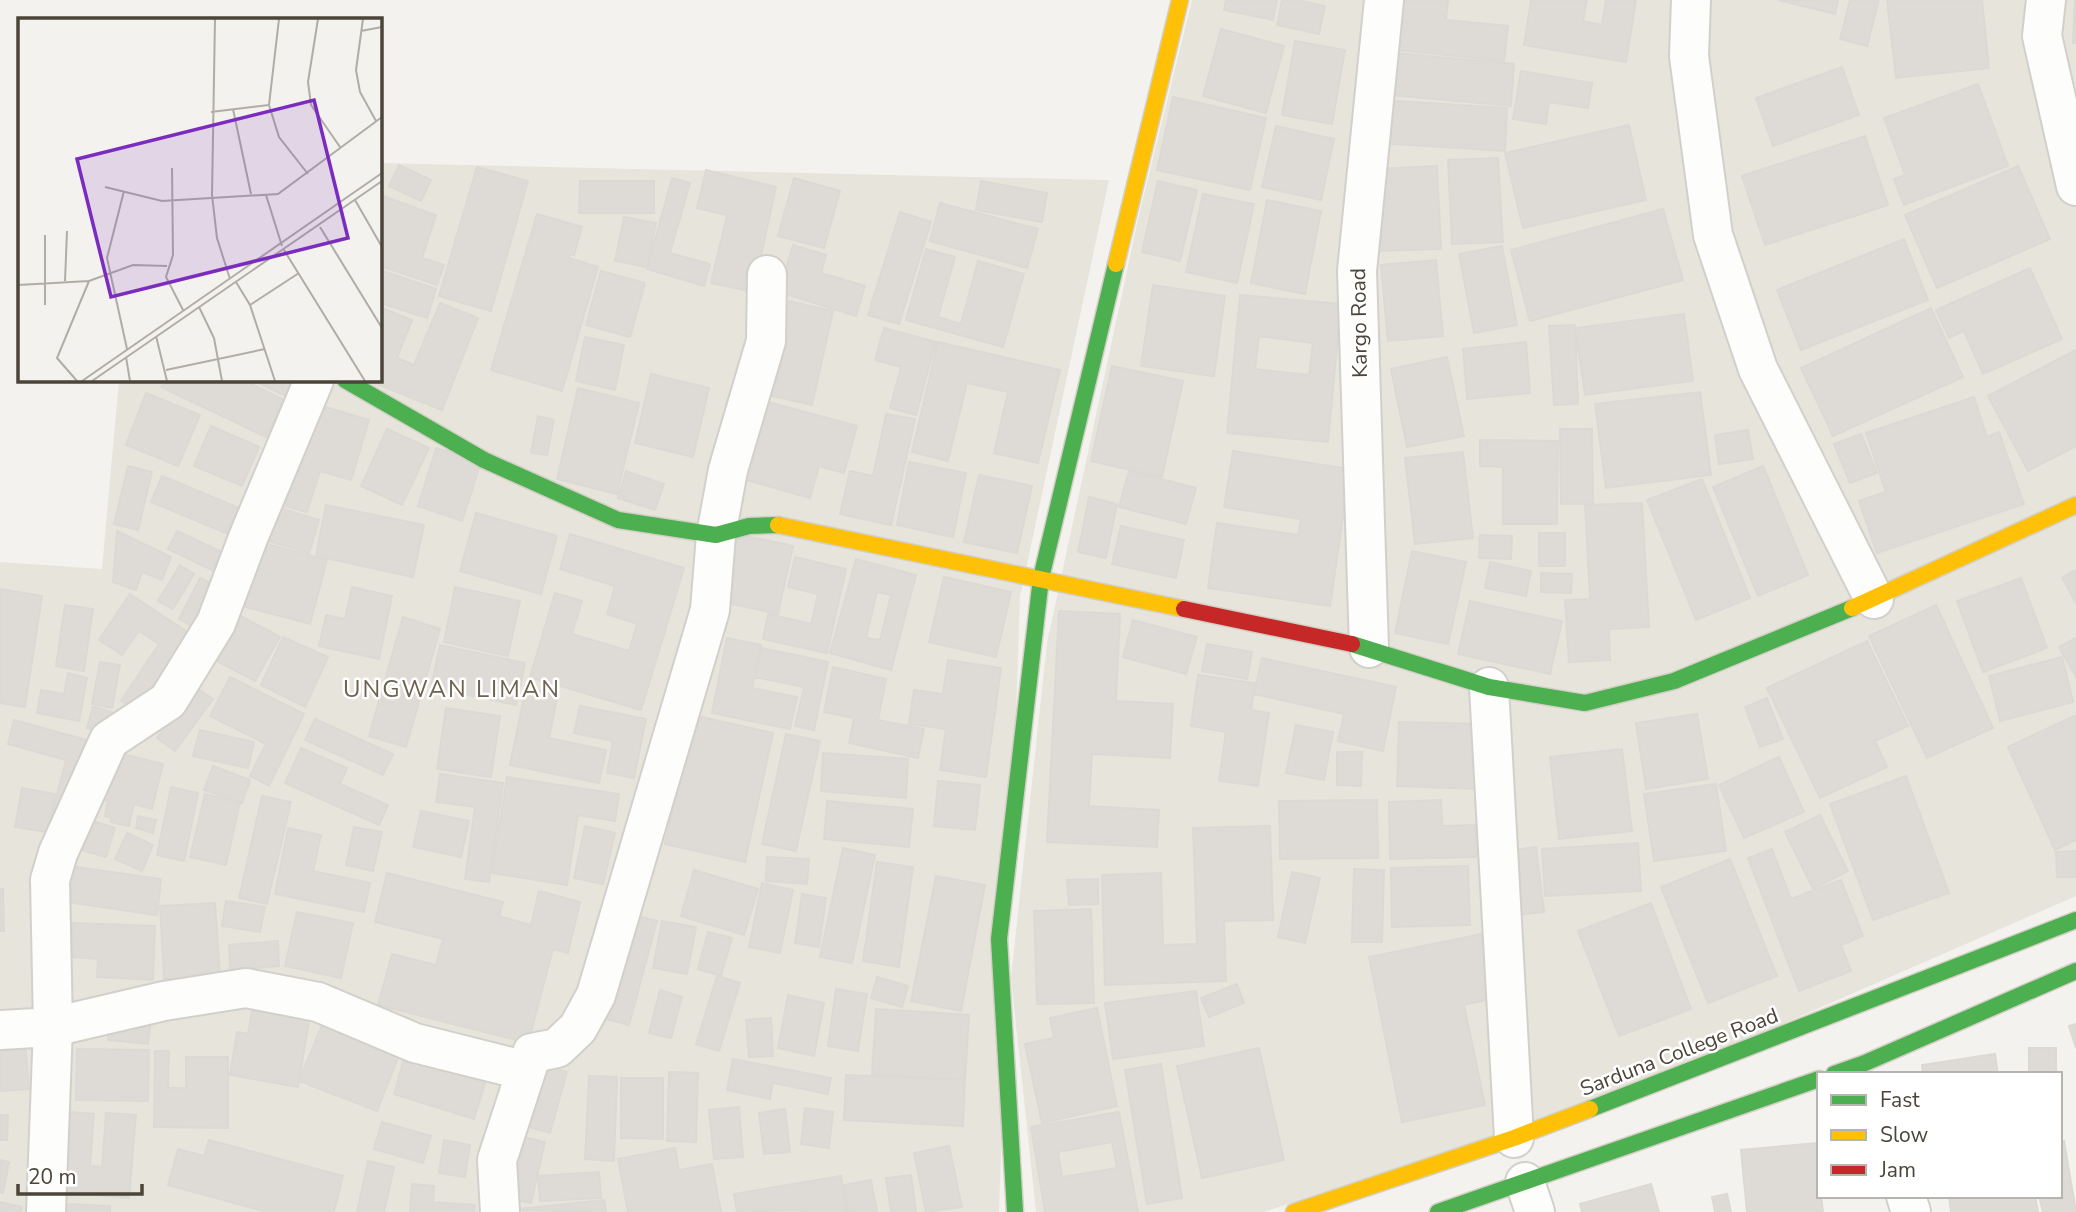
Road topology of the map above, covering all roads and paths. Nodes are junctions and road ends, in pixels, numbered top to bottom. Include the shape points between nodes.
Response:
1 (1180, 0) edge
2 (1384, 0) edge
3 (1691, 0) edge
4 (2046, 0) edge
5 (2076, 186) edge
6 (767, 275) dead end
7 (313, 382) edge
8 (348, 382) edge
9 (2076, 505) edge
10 (716, 536) junction
11 (1041, 578) junction
12 (1874, 599) junction
13 (1369, 648) junction
14 (1489, 687) junction
15 (2076, 920) edge
16 (2076, 971) edge
17 (53, 1027) junction
18 (0, 1030) edge
19 (1856, 1070) edge
20 (526, 1071) junction
21 (1817, 1080) edge
22 (1514, 1138) junction
23 (1530, 1197) edge
24 (46, 1212) edge
25 (500, 1212) edge
26 (1015, 1212) edge
27 (1294, 1212) edge
28 (1438, 1212) edge

1 - 11 street
2 - 13 street, Kargo Road via 1357,271
3 - 12 street via 1689,56 1713,235 1758,369
4 - 5 street via 2042,36
6 - 10 street via 766,341 728,470
7 - 17 street via 216,623 168,701 110,740 58,853 50,880
8 - 10 street via 484,460 618,520
9 - 12 street
10 - 11 street via 750,526 780,525
10 - 20 street via 710,610 596,995 578,1028 557,1048 531,1053
11 - 13 street
11 - 26 street via 999,939
12 - 14 street via 1674,681 1585,703
13 - 14 street
14 - 22 street
15 - 22 street, Sarduna College Road
16 - 19 street
17 - 18 street
17 - 20 street via 246,988 318,1002 415,1044
17 - 24 street
20 - 25 street via 497,1160
21 - 23 street
22 - 27 street, Sarduna College Road
23 - 28 street

